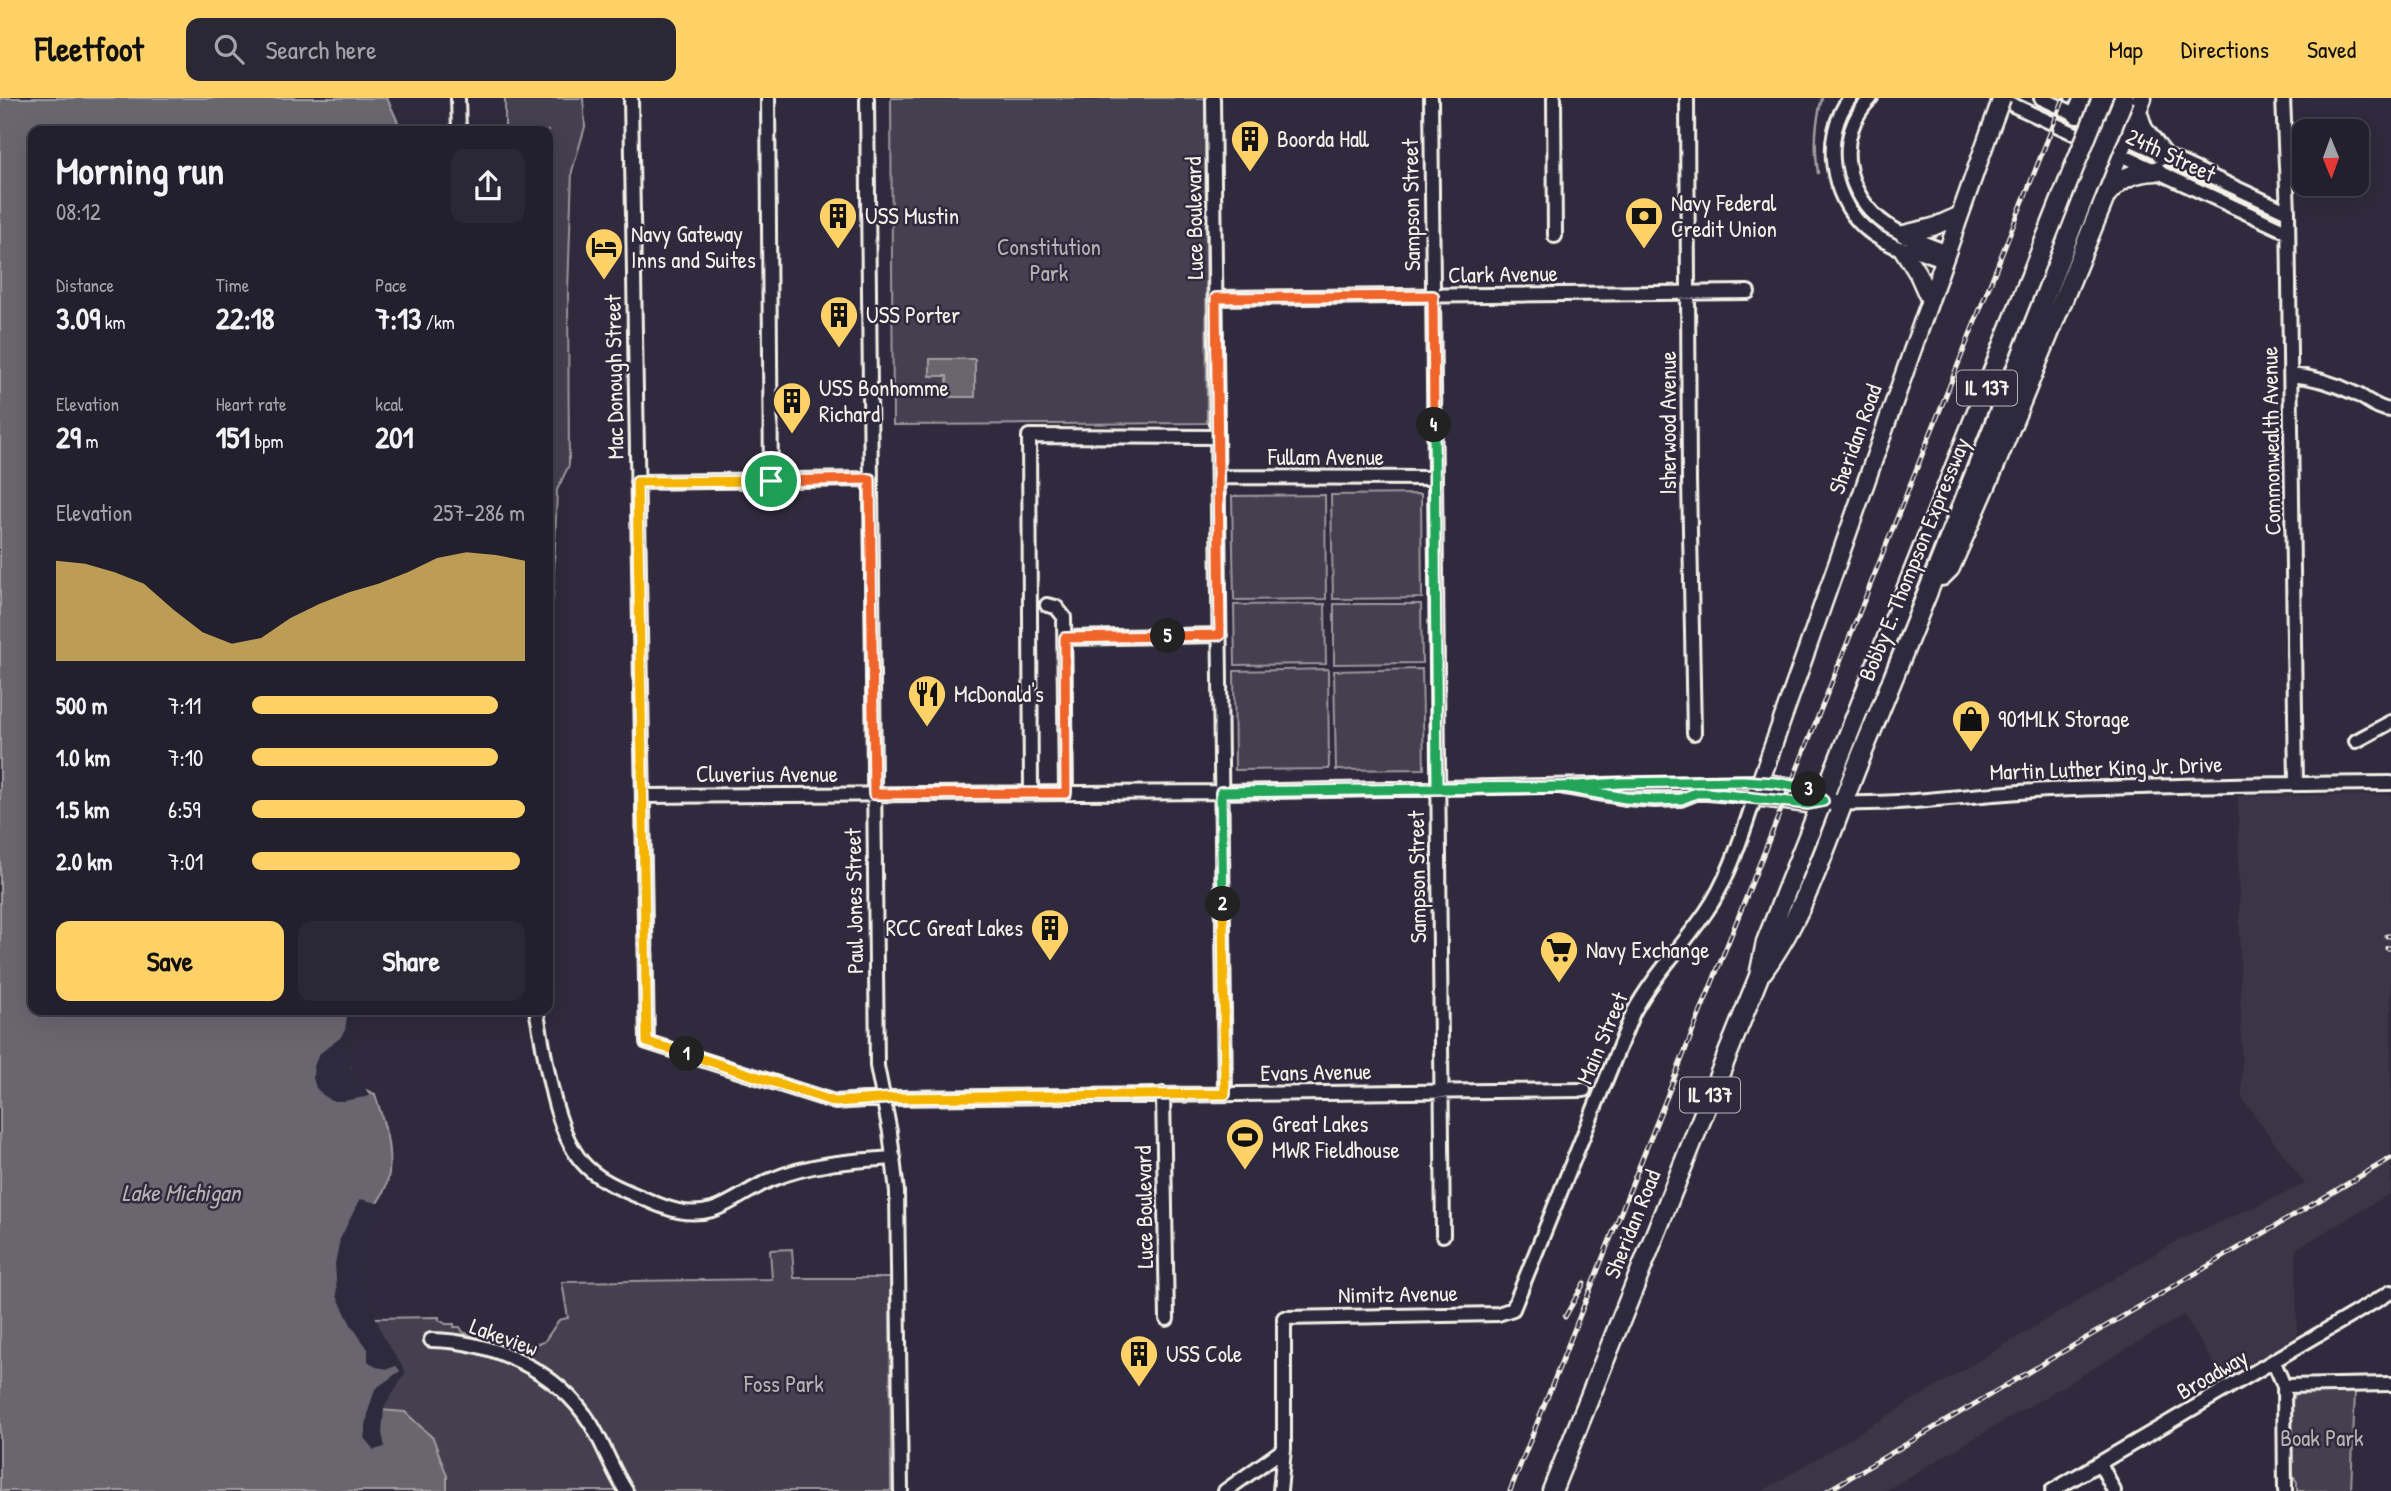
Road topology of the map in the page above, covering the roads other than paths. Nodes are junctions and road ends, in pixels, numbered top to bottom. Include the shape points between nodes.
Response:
1 (451, 98) edge
2 (458, 98) edge
3 (631, 98) edge
4 (768, 98) edge
5 (867, 98) edge
6 (1213, 98) edge
7 (1431, 98) edge
8 (1554, 98) edge
9 (1687, 98) edge
10 (1850, 98) edge
11 (1871, 98) edge
12 (2000, 98) edge
13 (2041, 98) edge
14 (2102, 98) edge
15 (2283, 98) edge
16 (2134, 102) edge
17 (2080, 106) edge
18 (458, 113) junction
19 (458, 126) edge
20 (2122, 145) junction
21 (2159, 163) junction
22 (2105, 197) junction
23 (2288, 212) junction
24 (1960, 215) junction
25 (2288, 232) junction
26 (1555, 236) dead end
27 (1903, 242) junction
28 (1945, 256) junction
29 (1748, 292) dead end
30 (1688, 293) junction
31 (1433, 296) junction
32 (1216, 298) junction
33 (1930, 302) junction
34 (2291, 375) junction
35 (2391, 410) edge
36 (1217, 437) junction
37 (1218, 477) junction
38 (1435, 478) junction
39 (870, 479) junction
40 (771, 481) junction
41 (637, 482) junction
42 (1930, 588) junction
43 (1047, 605) dead end
44 (1220, 635) junction
45 (1065, 638) junction
46 (2391, 722) edge
47 (1694, 733) dead end
48 (2356, 741) dead end
49 (2391, 783) edge
50 (2296, 784) junction
51 (1437, 788) junction
52 (1758, 789) junction
53 (1221, 792) junction
54 (1031, 793) junction
55 (1066, 793) junction
56 (874, 794) junction
57 (643, 796) junction
58 (1823, 801) junction
59 (1842, 803) junction
60 (1759, 976) junction
61 (537, 1015) edge
62 (679, 1052) joint
63 (1584, 1090) dead end
64 (1441, 1092) junction
65 (1163, 1094) junction
66 (1225, 1094) junction
67 (883, 1098) junction
68 (894, 1158) junction
69 (1443, 1235) dead end
70 (2391, 1292) edge
71 (1513, 1309) joint
72 (1167, 1319) dead end
73 (430, 1340) dead end
74 (2274, 1362) junction
75 (2391, 1384) edge
76 (2284, 1386) junction
77 (1284, 1449) junction
78 (2100, 1463) junction
79 (626, 1491) edge
80 (901, 1491) edge
81 (1225, 1491) edge
82 (1280, 1491) edge
83 (1552, 1491) edge
84 (2052, 1491) edge
85 (2114, 1491) edge
86 (2285, 1491) edge

1 - 18 street
2 - 18 street
3 - 41 street, Mac Donough Street
4 - 40 street
5 - 39 street, Paul Jones Street
6 - 32 street, Luce Boulevard
7 - 31 street, Sampson Street
8 - 26 street
9 - 30 street, Isherwood Avenue
10 - 27 street via 1837,124 1833,146 1833,171 1841,193 1865,228
11 - 27 street via 1852,127 1849,173 1864,205
12 - 20 street, 24th Street
12 - 24 main road, Sheridan Road, bridge
13 - 17 street, 24th Street
14 - 58 highway, Bobby E. Thompson Expressway / IL 137, bridge
15 - 23 street, Commonwealth Avenue
16 - 20 highway
16 - 21 highway
16 - 42 highway, Bobby E. Thompson Expressway / IL 137, bridge via 2082,202
17 - 20 street, 24th Street
18 - 19 street
20 - 21 street, 24th Street
20 - 22 highway
21 - 22 highway via 2117,181
21 - 23 street, 24th Street
21 - 25 street, 24th Street
22 - 42 highway via 1950,568
23 - 25 street, Commonwealth Avenue
24 - 27 main road
24 - 28 main road, Sheridan Road
25 - 34 street, Commonwealth Avenue
27 - 28 street
27 - 33 main road
28 - 33 main road, Sheridan Road
29 - 30 street, Clark Avenue
30 - 31 street, Clark Avenue
30 - 47 street, Isherwood Avenue
31 - 32 street, Clark Avenue
31 - 38 street, Sampson Street
32 - 36 street, Luce Boulevard
33 - 52 main road, Sheridan Road
34 - 35 street via 2333,383
34 - 50 street, Commonwealth Avenue
36 - 37 street, Luce Boulevard
36 - 54 street via 1029,436
37 - 38 street, Fullam Avenue
37 - 44 street, Luce Boulevard
38 - 51 street, Sampson Street
39 - 40 street
39 - 56 street, Paul Jones Street
40 - 41 street
41 - 57 street, Mac Donough Street
42 - 59 highway, Bobby E. Thompson Expressway / IL 137
43 - 45 street via 1062,613
44 - 45 street
44 - 53 street, Luce Boulevard
45 - 55 street
46 - 48 street
49 - 50 street, Martin Luther King Jr. Drive
50 - 59 street, Martin Luther King Jr. Drive via 2048,790
51 - 52 street, Cluverius Avenue via 1620,783
51 - 53 street, Cluverius Avenue
51 - 64 street, Sampson Street
52 - 58 main road, Martin Luther King Jr. Drive via 1808,804
52 - 71 street, Main Street via 1712,902 1633,1013
53 - 55 street, Cluverius Avenue
53 - 66 street, Luce Boulevard
54 - 55 street, Cluverius Avenue
54 - 56 street, Cluverius Avenue
56 - 57 street, Cluverius Avenue
56 - 67 street, Paul Jones Street via 877,1066
57 - 62 street, Mac Donough Street via 647,1042
58 - 59 main road, Martin Luther King Jr. Drive
58 - 60 highway, Sheridan Road / IL 137 via 1766,942
59 - 60 highway, Sheridan Road / IL 137 via 1780,948
60 - 83 highway, Sheridan Road / IL 137
61 - 68 street via 561,1124 574,1150 605,1181 671,1210 712,1210 772,1179 820,1164
62 - 67 street, Evans Avenue via 835,1102
63 - 64 street, Evans Avenue
64 - 66 street, Evans Avenue
64 - 69 street, Sampson Street
65 - 66 street, Evans Avenue
65 - 67 street, Evans Avenue
65 - 72 street, Luce Boulevard
67 - 68 street, Paul Jones Street
68 - 80 street, Paul Jones Street
70 - 74 street, Broadway
71 - 77 street, Nimitz Avenue via 1498,1314 1284,1318
73 - 79 street, Lakeview via 479,1346 537,1370 575,1403 590,1423
74 - 76 street
74 - 78 street, Broadway
75 - 76 street
76 - 86 street
77 - 81 street
77 - 82 street
78 - 84 street, Broadway
78 - 85 street

